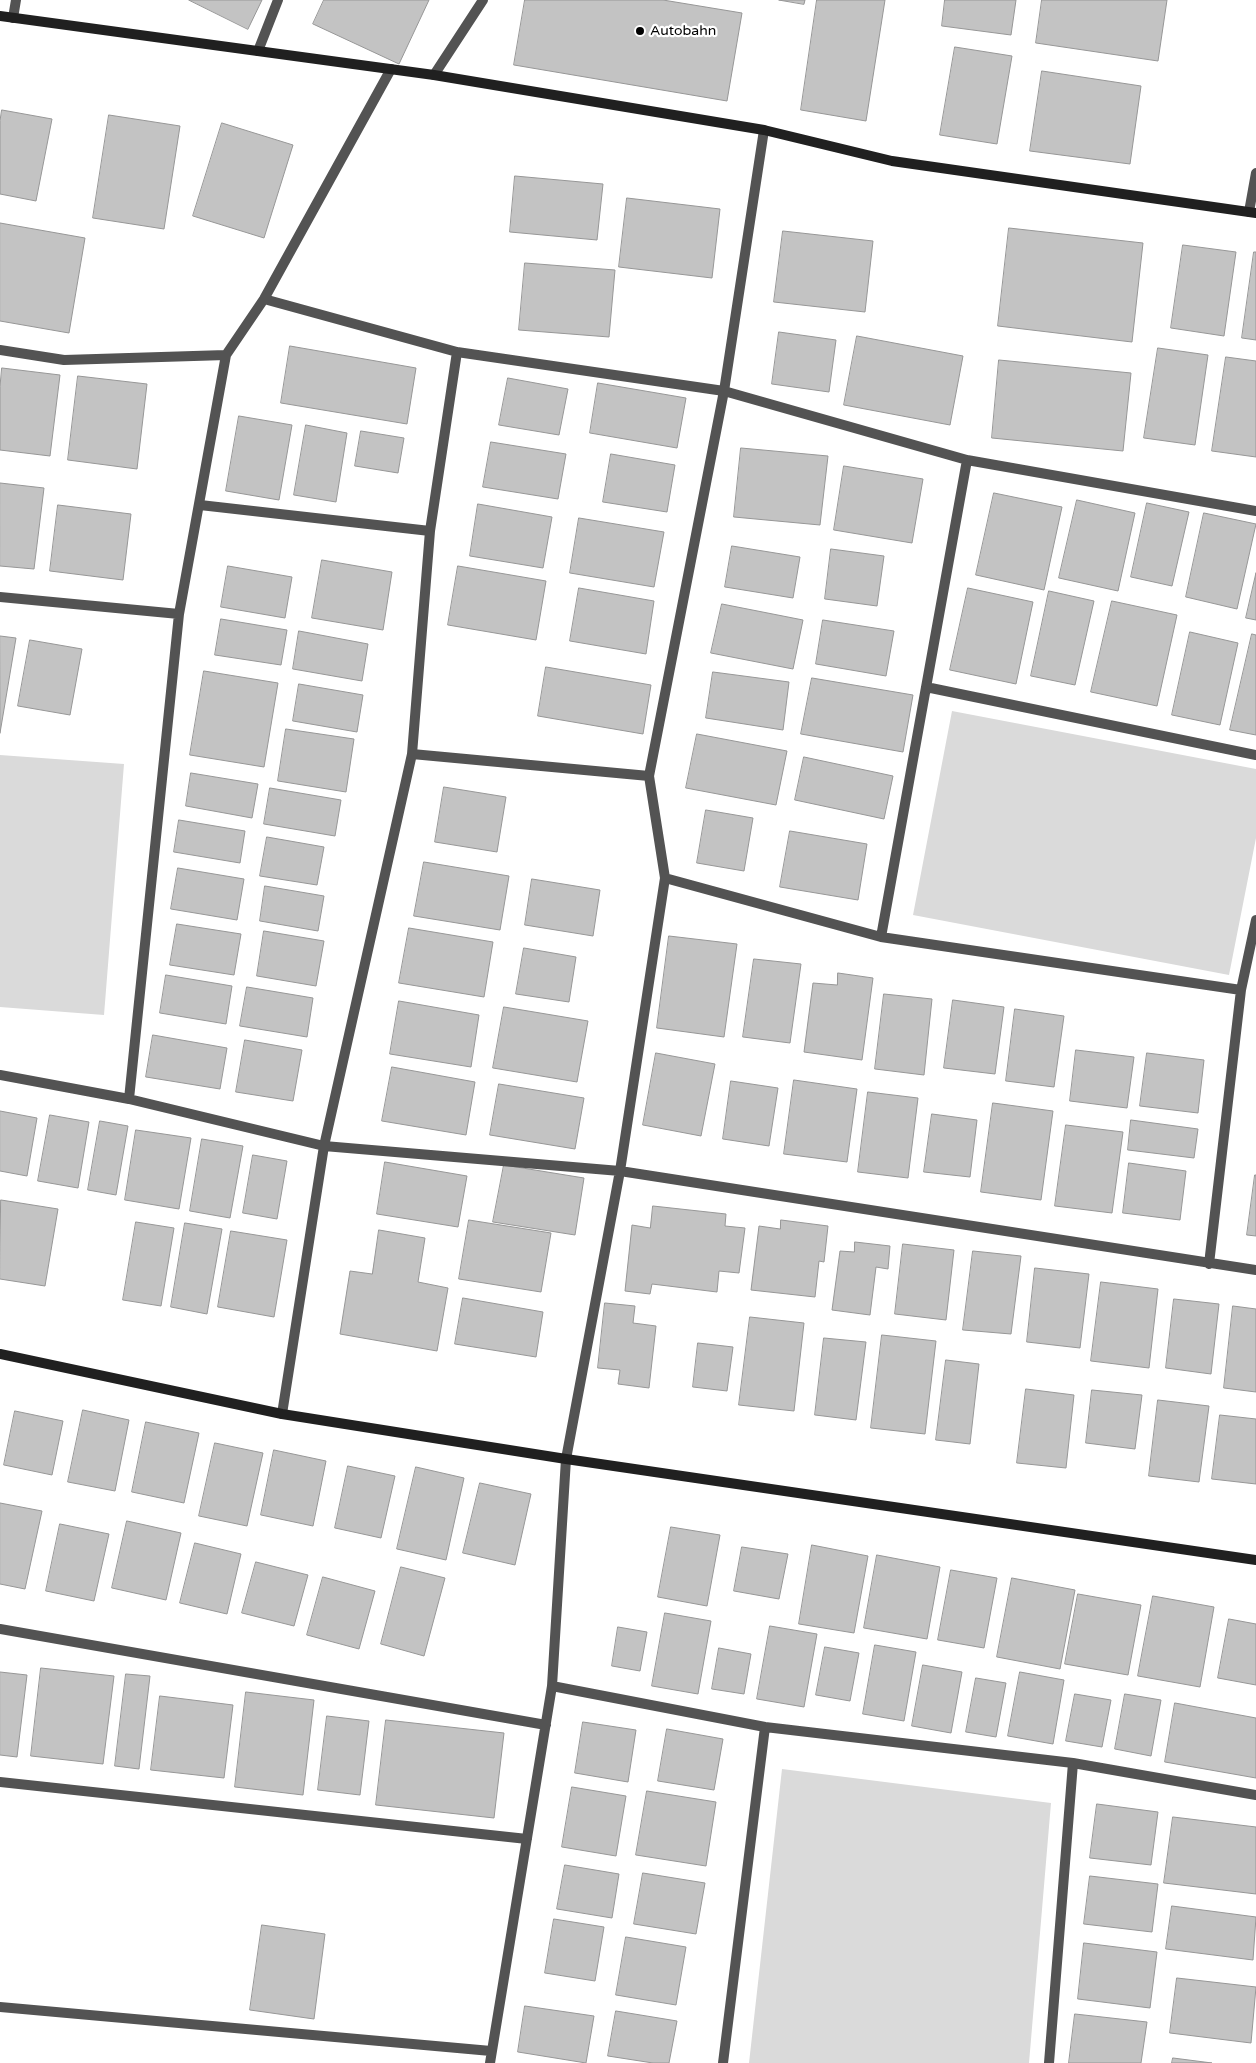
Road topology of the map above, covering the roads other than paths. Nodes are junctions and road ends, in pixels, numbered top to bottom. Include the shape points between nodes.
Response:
1 (16, 0) edge
2 (278, 0) edge
3 (483, 0) edge
4 (0, 16) edge
5 (13, 18) junction
6 (258, 51) junction
7 (391, 69) junction
8 (434, 75) junction
9 (764, 130) junction
10 (1256, 173) edge
11 (1252, 212) edge
12 (264, 299) junction
13 (0, 350) edge
14 (457, 352) junction
15 (226, 356) junction
16 (724, 391) junction
17 (967, 460) junction
18 (200, 505) junction
19 (1256, 511) edge
20 (430, 532) junction
21 (0, 597) edge
22 (179, 614) junction
23 (926, 687) junction
24 (412, 754) junction
25 (1256, 755) edge
26 (649, 776) junction
27 (666, 878) junction
28 (1256, 920) edge
29 (881, 937) junction
30 (1241, 990) junction
31 (0, 1074) edge
32 (129, 1099) junction
33 (324, 1146) junction
34 (620, 1171) junction
35 (1209, 1264) junction
36 (1256, 1270) edge
37 (0, 1354) edge
38 (282, 1414) junction
39 (566, 1459) junction
40 (1256, 1560) edge
41 (0, 1630) edge
42 (552, 1686) junction
43 (546, 1725) junction
44 (765, 1726) junction
45 (1073, 1763) junction
46 (0, 1782) edge
47 (1256, 1795) edge
48 (527, 1839) junction
49 (0, 2006) edge
50 (491, 2051) junction
51 (490, 2063) edge
52 (723, 2063) edge
53 (1049, 2063) edge

1 - 5 street
2 - 6 street
3 - 8 street
4 - 5 street
5 - 6 street
6 - 7 street
7 - 8 street
7 - 12 street
8 - 9 street
9 - 11 street via 892,161
9 - 16 street
10 - 11 street
12 - 14 street
12 - 15 street
13 - 15 street via 64,360
14 - 16 street
14 - 20 street
15 - 18 street
16 - 17 street
16 - 26 street
17 - 19 street
17 - 23 street
18 - 20 street
18 - 22 street
20 - 24 street
21 - 22 street
22 - 32 street
23 - 25 street
23 - 29 street
24 - 26 street
24 - 33 street
26 - 27 street
27 - 29 street
27 - 34 street
28 - 30 street
29 - 30 street
30 - 35 street
31 - 32 street
32 - 33 street
33 - 34 street
33 - 38 street
34 - 35 street
34 - 39 street
35 - 36 street
37 - 38 street
38 - 39 street
39 - 40 street
39 - 42 street
41 - 43 street
42 - 43 street
42 - 44 street
43 - 48 street
44 - 45 street
44 - 52 street
45 - 47 street
45 - 53 street
46 - 48 street
48 - 50 street
49 - 50 street
50 - 51 street

